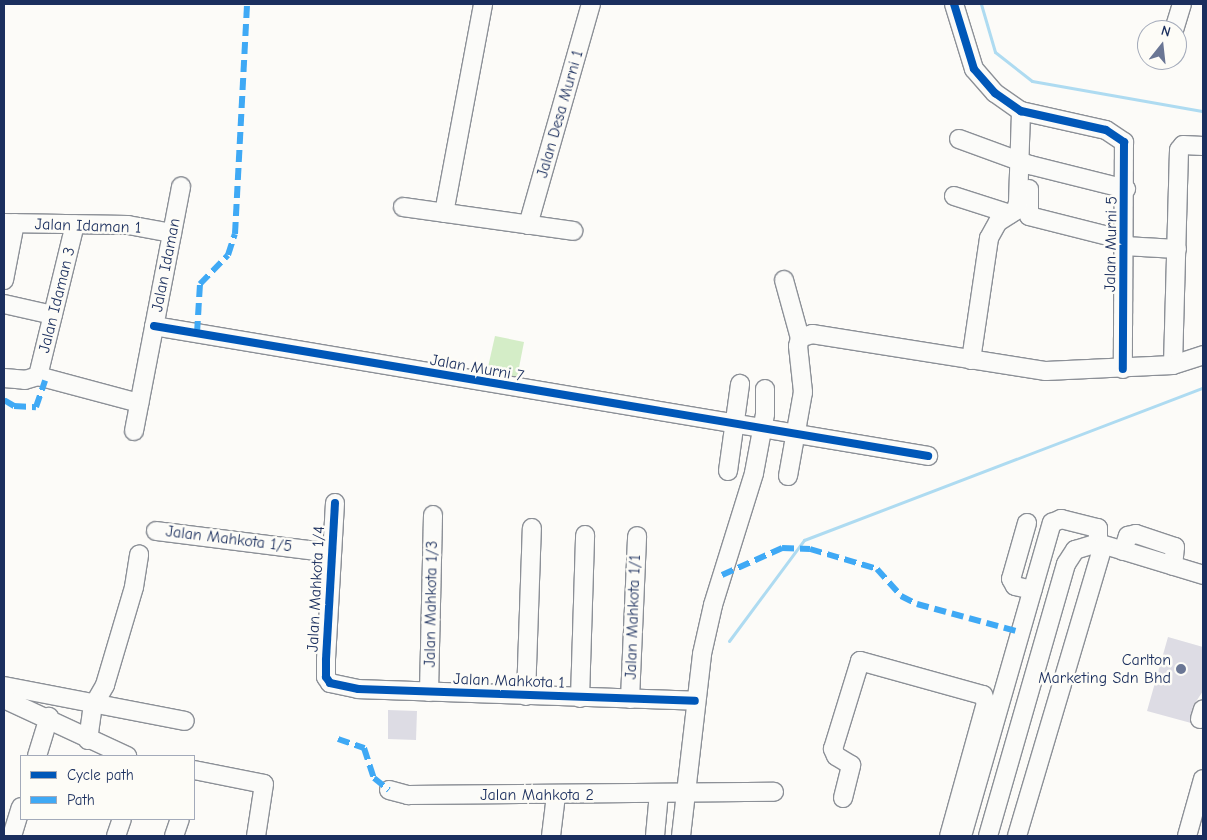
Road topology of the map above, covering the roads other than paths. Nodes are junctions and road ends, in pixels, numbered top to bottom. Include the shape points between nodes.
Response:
1 (483, 4) edge
2 (591, 4) edge
3 (954, 4) edge
4 (1182, 4) edge
5 (1177, 20) edge
6 (1021, 111) junction
7 (959, 139) dead end
8 (1195, 145) edge
9 (1026, 163) junction
10 (181, 186) dead end
11 (1126, 189) junction
12 (954, 196) dead end
13 (403, 207) dead end
14 (444, 213) junction
15 (1010, 214) junction
16 (10, 223) edge
17 (75, 224) junction
18 (528, 225) junction
19 (573, 231) dead end
20 (172, 233) junction
21 (1124, 243) junction
22 (1177, 249) junction
23 (4, 280) edge
24 (784, 280) dead end
25 (4, 304) edge
26 (53, 315) junction
27 (154, 326) junction
28 (800, 338) junction
29 (1203, 355) edge
30 (971, 360) junction
31 (1173, 365) junction
32 (1123, 368) junction
33 (38, 376) junction
34 (4, 378) edge
35 (740, 384) dead end
36 (765, 388) dead end
37 (139, 403) junction
38 (736, 424) junction
39 (763, 429) junction
40 (134, 432) dead end
41 (795, 434) junction
42 (928, 456) dead end
43 (728, 471) dead end
44 (788, 476) dead end
45 (335, 503) dead end
46 (433, 515) dead end
47 (1027, 523) dead end
48 (532, 528) dead end
49 (156, 531) dead end
50 (584, 535) dead end
51 (637, 536) dead end
52 (1101, 544) junction
53 (332, 553) junction
54 (139, 554) dead end
55 (1203, 575) edge
56 (1033, 590) junction
57 (1020, 632) junction
58 (1045, 639) junction
59 (326, 677) joint
60 (4, 686) edge
61 (429, 692) junction
62 (526, 696) junction
63 (580, 698) junction
64 (4, 699) edge
65 (630, 699) junction
66 (695, 701) junction
67 (94, 706) junction
68 (49, 717) junction
69 (185, 721) dead end
70 (88, 740) junction
71 (37, 755) edge
72 (125, 755) edge
73 (195, 772) edge
74 (1203, 779) edge
75 (389, 790) dead end
76 (686, 791) junction
77 (774, 792) dead end
78 (659, 793) junction
79 (556, 795) junction
80 (843, 798) dead end
81 (20, 810) edge
82 (122, 820) edge
83 (180, 820) edge
84 (12, 836) edge
85 (116, 836) edge
86 (174, 836) edge
87 (256, 836) edge
88 (551, 836) edge
89 (655, 836) edge
90 (681, 836) edge
91 (949, 836) edge
92 (962, 836) edge
93 (988, 836) edge
94 (1017, 836) edge
95 (1187, 836) edge

1 - 14 street
2 - 18 street, Jalan Desa Murni 1
3 - 6 street via 980,79
4 - 5 street
6 - 9 street
6 - 11 street, Jalan Murni 5 via 1106,130 1124,142
7 - 9 street
8 - 22 street via 1179,150
9 - 11 street
9 - 15 street via 1018,203
9 - 21 street via 1029,216
10 - 20 street, Jalan Idaman
11 - 21 street, Jalan Murni 5
12 - 15 street
13 - 14 street
14 - 18 street
15 - 30 street via 998,222 989,238
16 - 17 street, Jalan Idaman 1
16 - 23 street
17 - 20 street, Jalan Idaman 1 via 128,225
17 - 26 street, Jalan Idaman 3
18 - 19 street
20 - 27 street, Jalan Idaman
21 - 22 street
21 - 32 street, Jalan Murni 5
22 - 31 street
24 - 28 street
25 - 26 street
26 - 33 street, Jalan Idaman 3
27 - 37 street, Jalan Idaman
27 - 38 street, Jalan Murni 7
28 - 30 street via 826,334
28 - 41 street via 797,355 804,383
29 - 31 street
30 - 32 street via 1046,371
31 - 32 street
33 - 34 street via 25,380
33 - 37 street
35 - 38 street
36 - 39 street
37 - 40 street, Jalan Idaman
38 - 39 street, Jalan Murni 7
38 - 43 street
39 - 41 street, Jalan Murni 7
39 - 66 street via 754,473 713,605
41 - 42 street, Jalan Murni 7
41 - 44 street
45 - 53 street, Jalan Mahkota 1/4
46 - 61 street, Jalan Mahkota 1/3
47 - 56 street via 1011,579 1015,586
48 - 62 street
49 - 53 street, Jalan Mahkota 1/5
50 - 63 street
51 - 65 street, Jalan Mahkota 1/1
52 - 55 street
52 - 56 street via 1098,528 1055,520
52 - 58 street via 1075,550 1066,564
52 - 94 street
53 - 59 street, Jalan Mahkota 1/4
54 - 67 street via 134,587 105,685
56 - 57 street
57 - 58 street
57 - 92 street
58 - 93 street
59 - 61 street, Jalan Mahkota 1 via 339,688
60 - 67 street
61 - 62 street, Jalan Mahkota 1
62 - 63 street, Jalan Mahkota 1
63 - 65 street, Jalan Mahkota 1
64 - 68 street
65 - 66 street, Jalan Mahkota 1
66 - 76 street
67 - 69 street
67 - 70 street
68 - 70 street
68 - 71 street
70 - 72 street
73 - 87 street via 264,784
74 - 95 street
75 - 79 street, Jalan Mahkota 2 via 408,795
76 - 77 street, Jalan Mahkota 2
76 - 78 street, Jalan Mahkota 2
76 - 90 street
78 - 79 street, Jalan Mahkota 2
78 - 89 street
79 - 88 street
80 - 91 street via 851,765 836,756 833,749 860,661 983,695 986,703
81 - 84 street
82 - 85 street
83 - 86 street

